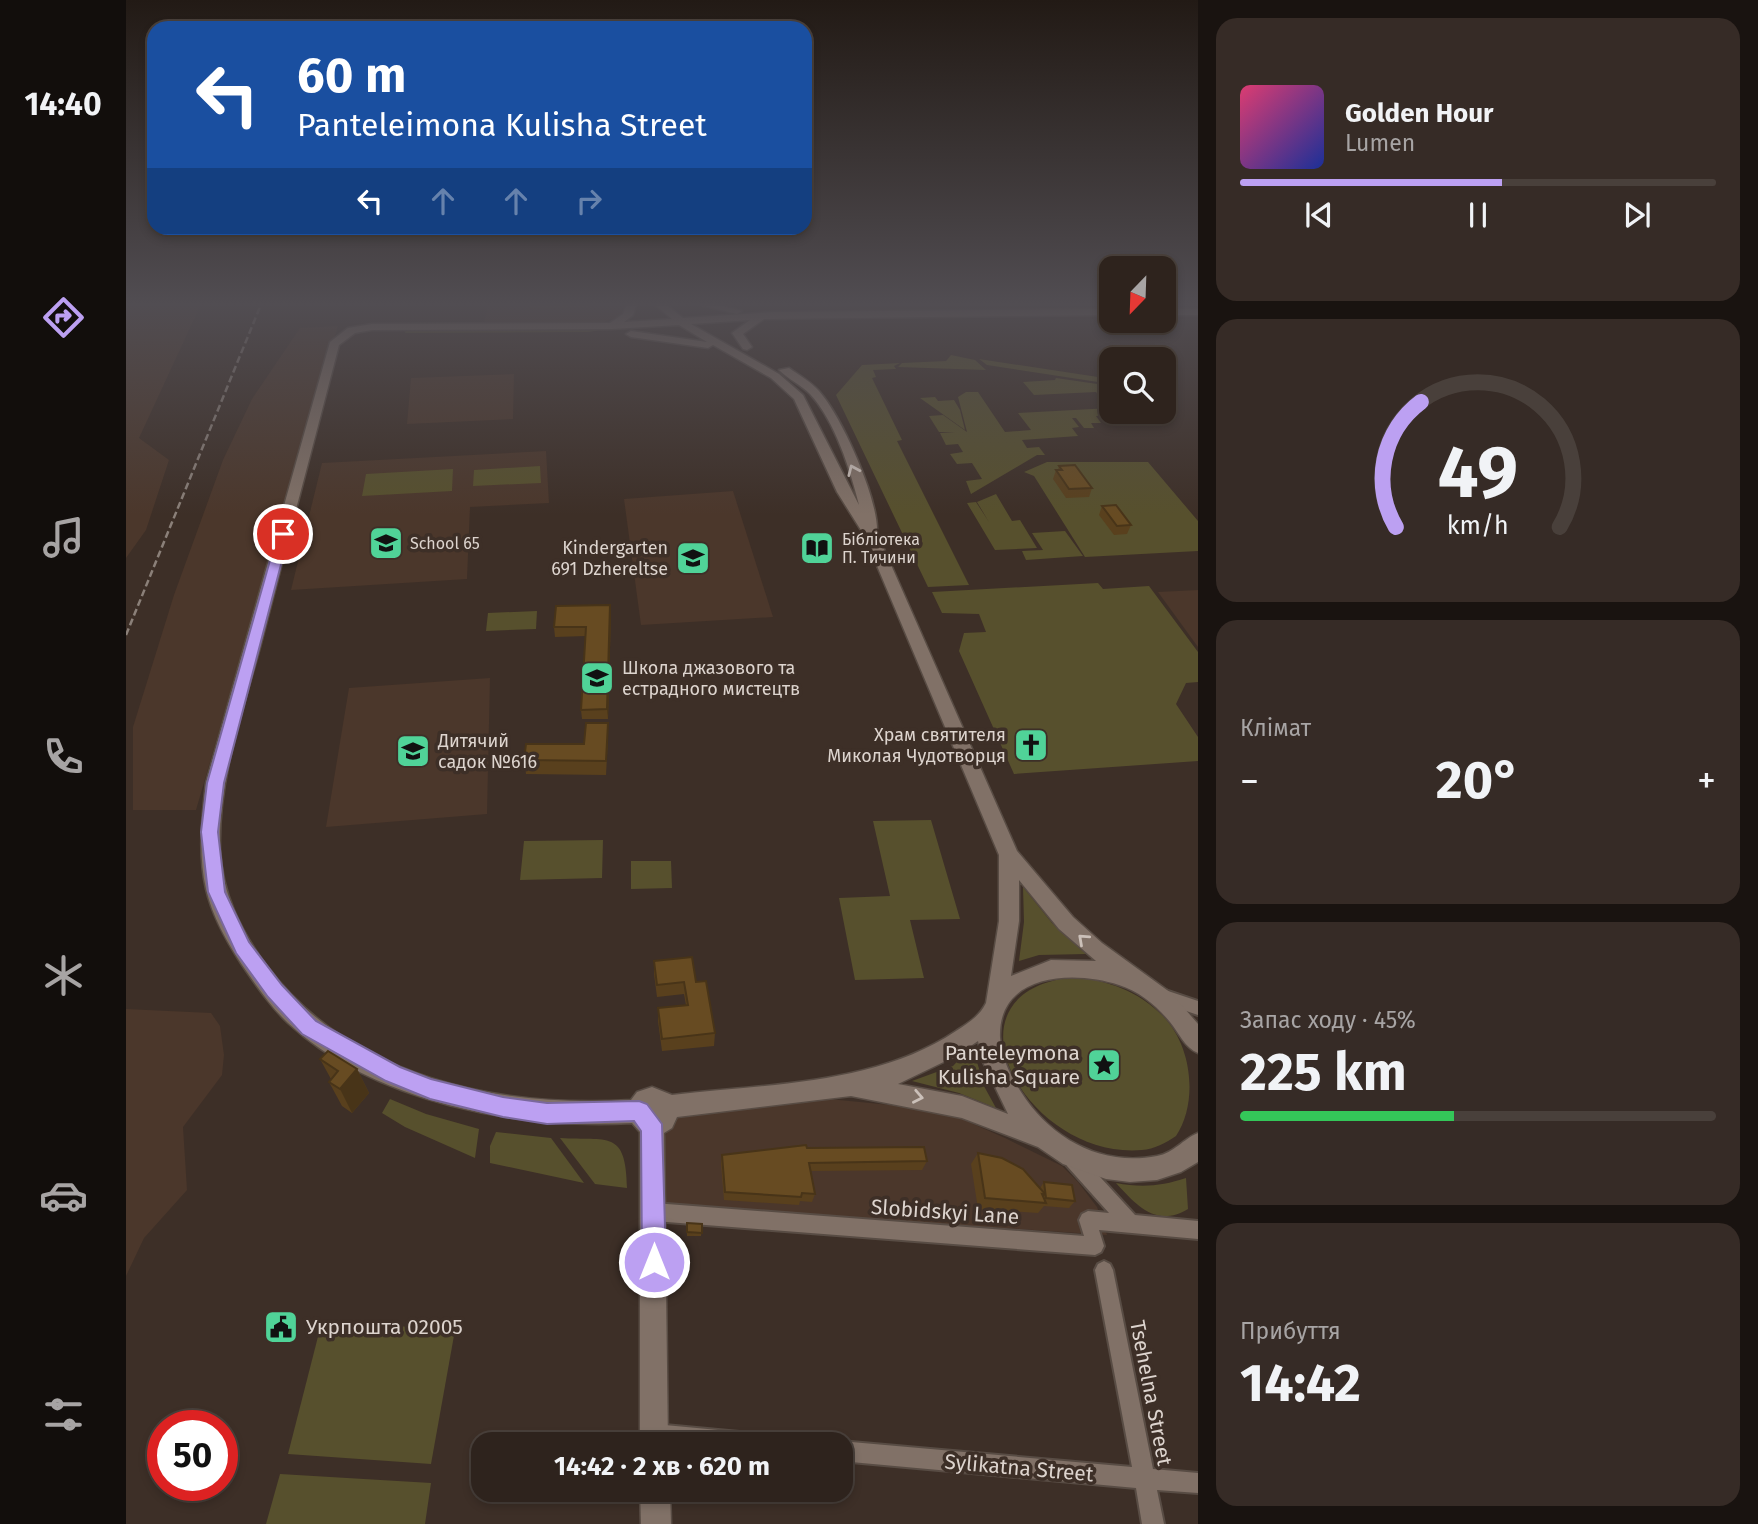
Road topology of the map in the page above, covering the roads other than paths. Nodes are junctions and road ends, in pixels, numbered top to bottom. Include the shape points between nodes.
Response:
1 (325, 373) edge
2 (772, 373) edge
3 (1009, 855) junction
4 (1138, 979) junction
5 (1159, 995) junction
6 (1198, 1008) edge
7 (993, 1010) junction
8 (1198, 1043) edge
9 (850, 1085) junction
10 (653, 1114) junction
11 (1059, 1148) junction
12 (1197, 1153) edge
13 (654, 1212) junction
14 (1130, 1223) junction
15 (1198, 1230) edge
16 (1104, 1270) dead end
17 (654, 1432) edge
18 (853, 1452) edge
19 (1144, 1480) junction
20 (1198, 1483) edge
21 (655, 1502) edge
22 (656, 1524) edge
23 (1153, 1524) edge

1 - 10 street via 215,783 210,832 216,892 242,947 291,1010 309,1027 370,1063 430,1089 503,1107 547,1114
2 - 3 street via 801,399 844,492 871,535
4 -> 3 street via 1066,923
3 - 7 street via 1009,921
4 - 5 street
4 - 7 street via 1068,966 1037,972 1014,984
5 - 6 street
5 - 8 street
7 - 9 street via 922,1063
7 - 11 street via 992,1057 1009,1097 1027,1122
9 - 10 street
9 -> 11 street via 962,1107
10 - 13 street
11 - 12 street via 1096,1165 1126,1171 1155,1170
11 - 14 street
13 - 14 street, Slobidskyi Lane via 1095,1246 1088,1220
13 - 17 street
14 - 15 street, Slobidskyi Lane
16 - 19 street, Tsehelna Street
18 - 19 street, Sylikatna Street
19 - 20 street, Sylikatna Street
19 - 23 street, Tsehelna Street
21 - 22 street

